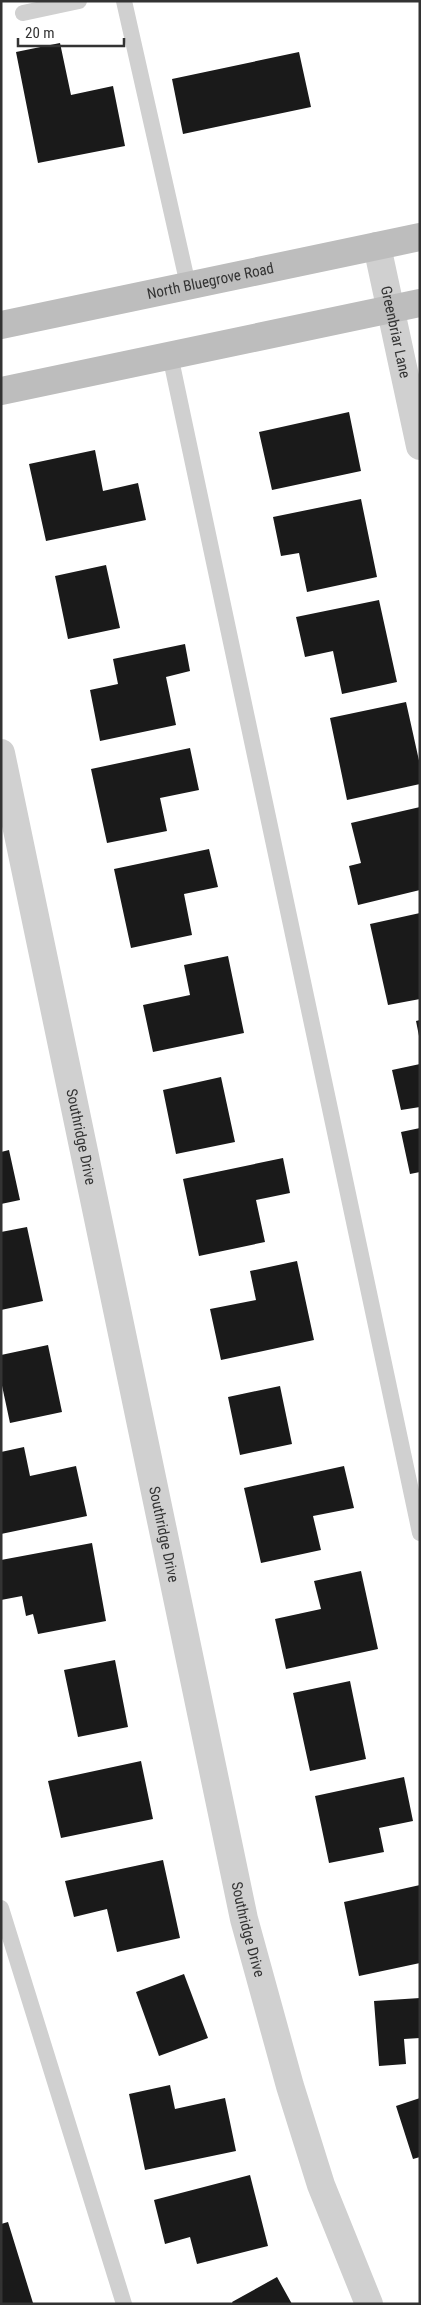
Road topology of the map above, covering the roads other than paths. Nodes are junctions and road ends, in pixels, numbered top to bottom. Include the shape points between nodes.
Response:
1 (79, 1) edge
2 (124, 1) edge
3 (23, 13) dead end
4 (420, 237) edge
5 (377, 246) junction
6 (188, 285) junction
7 (420, 303) edge
8 (390, 310) junction
9 (1, 325) edge
10 (170, 355) junction
11 (1, 391) edge
12 (420, 446) edge
13 (1, 753) edge
14 (420, 1532) edge
15 (1, 1908) edge
16 (124, 2304) edge
17 (369, 2304) edge

1 - 3 lane
2 - 6 lane
4 - 5 main road, North Bluegrove Road
5 - 6 main road, North Bluegrove Road
5 - 8 street, Greenbriar Lane
6 - 9 main road, North Bluegrove Road
7 - 8 main road
8 - 10 main road
8 - 12 street, Greenbriar Lane
10 - 11 main road
10 - 14 lane
13 - 17 street, Southridge Drive via 244,1919 321,2185
15 - 16 lane

